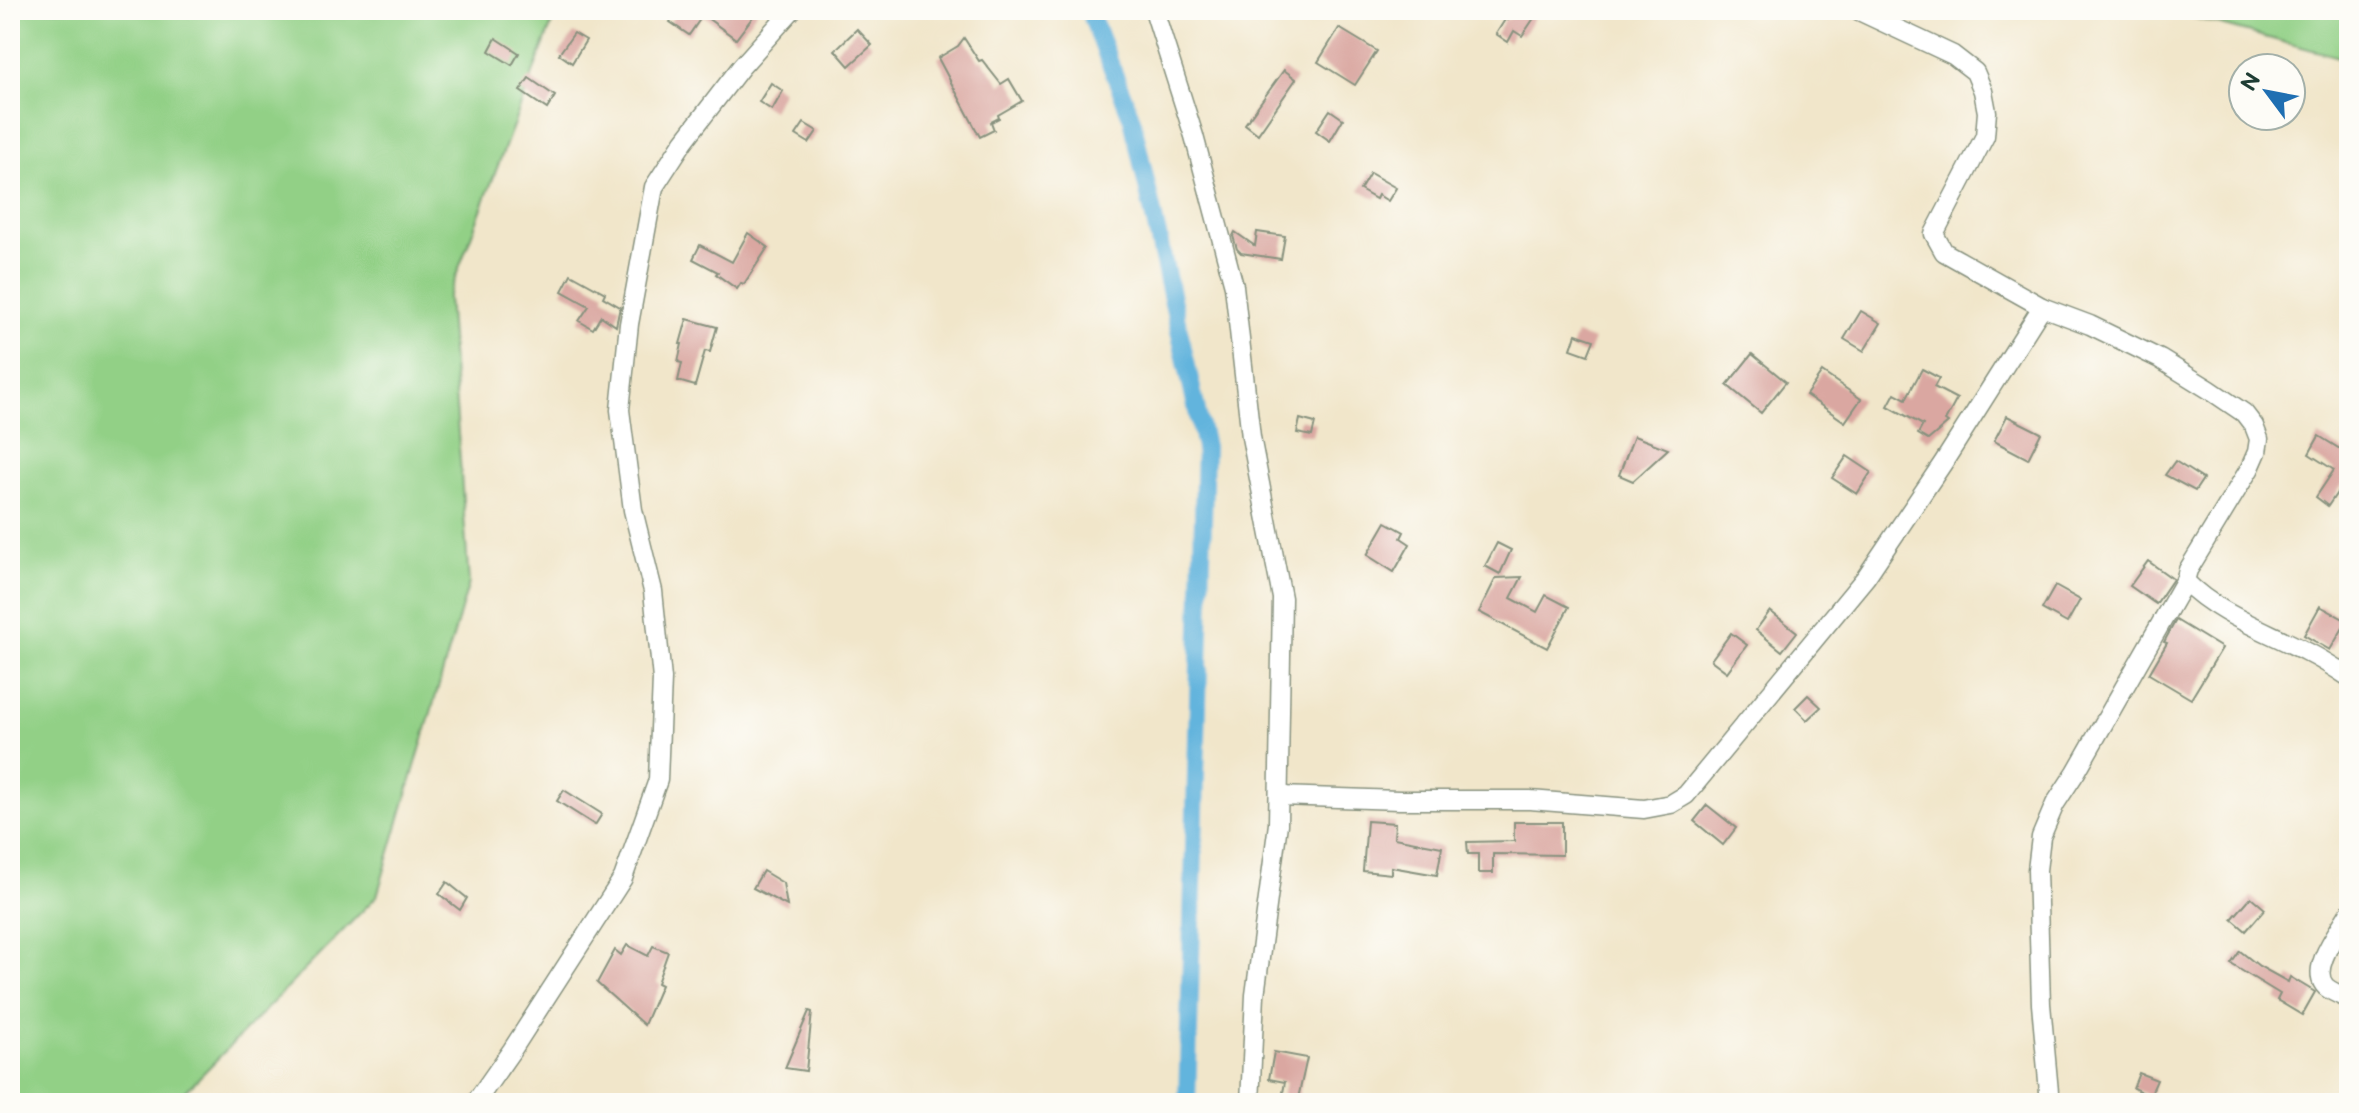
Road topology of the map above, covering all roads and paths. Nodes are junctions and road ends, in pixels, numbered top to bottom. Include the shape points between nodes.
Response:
1 (792, 10) edge
2 (1154, 10) edge
3 (1857, 10) edge
4 (2042, 307) junction
5 (2185, 581) junction
6 (2349, 677) edge
7 (1279, 796) junction
8 (2349, 913) edge
9 (2349, 999) edge
10 (475, 1103) edge
11 (1250, 1103) edge
12 (2050, 1103) edge

1 - 10 street via 741,67 654,187 629,324 620,410 661,664 658,780 623,878
2 - 7 street via 1234,286 1251,437 1282,598
3 - 4 street via 1953,55 1975,72 1987,112 1985,136 1934,234 1944,252
4 - 5 street via 2160,359 2222,397 2254,426 2259,439 2250,468
4 - 7 street via 1866,577 1686,795 1644,809 1530,800
5 - 6 street via 2244,622
5 - 12 street via 2041,837 2041,1004
7 - 11 street via 1255,995
8 - 9 street via 2319,977

